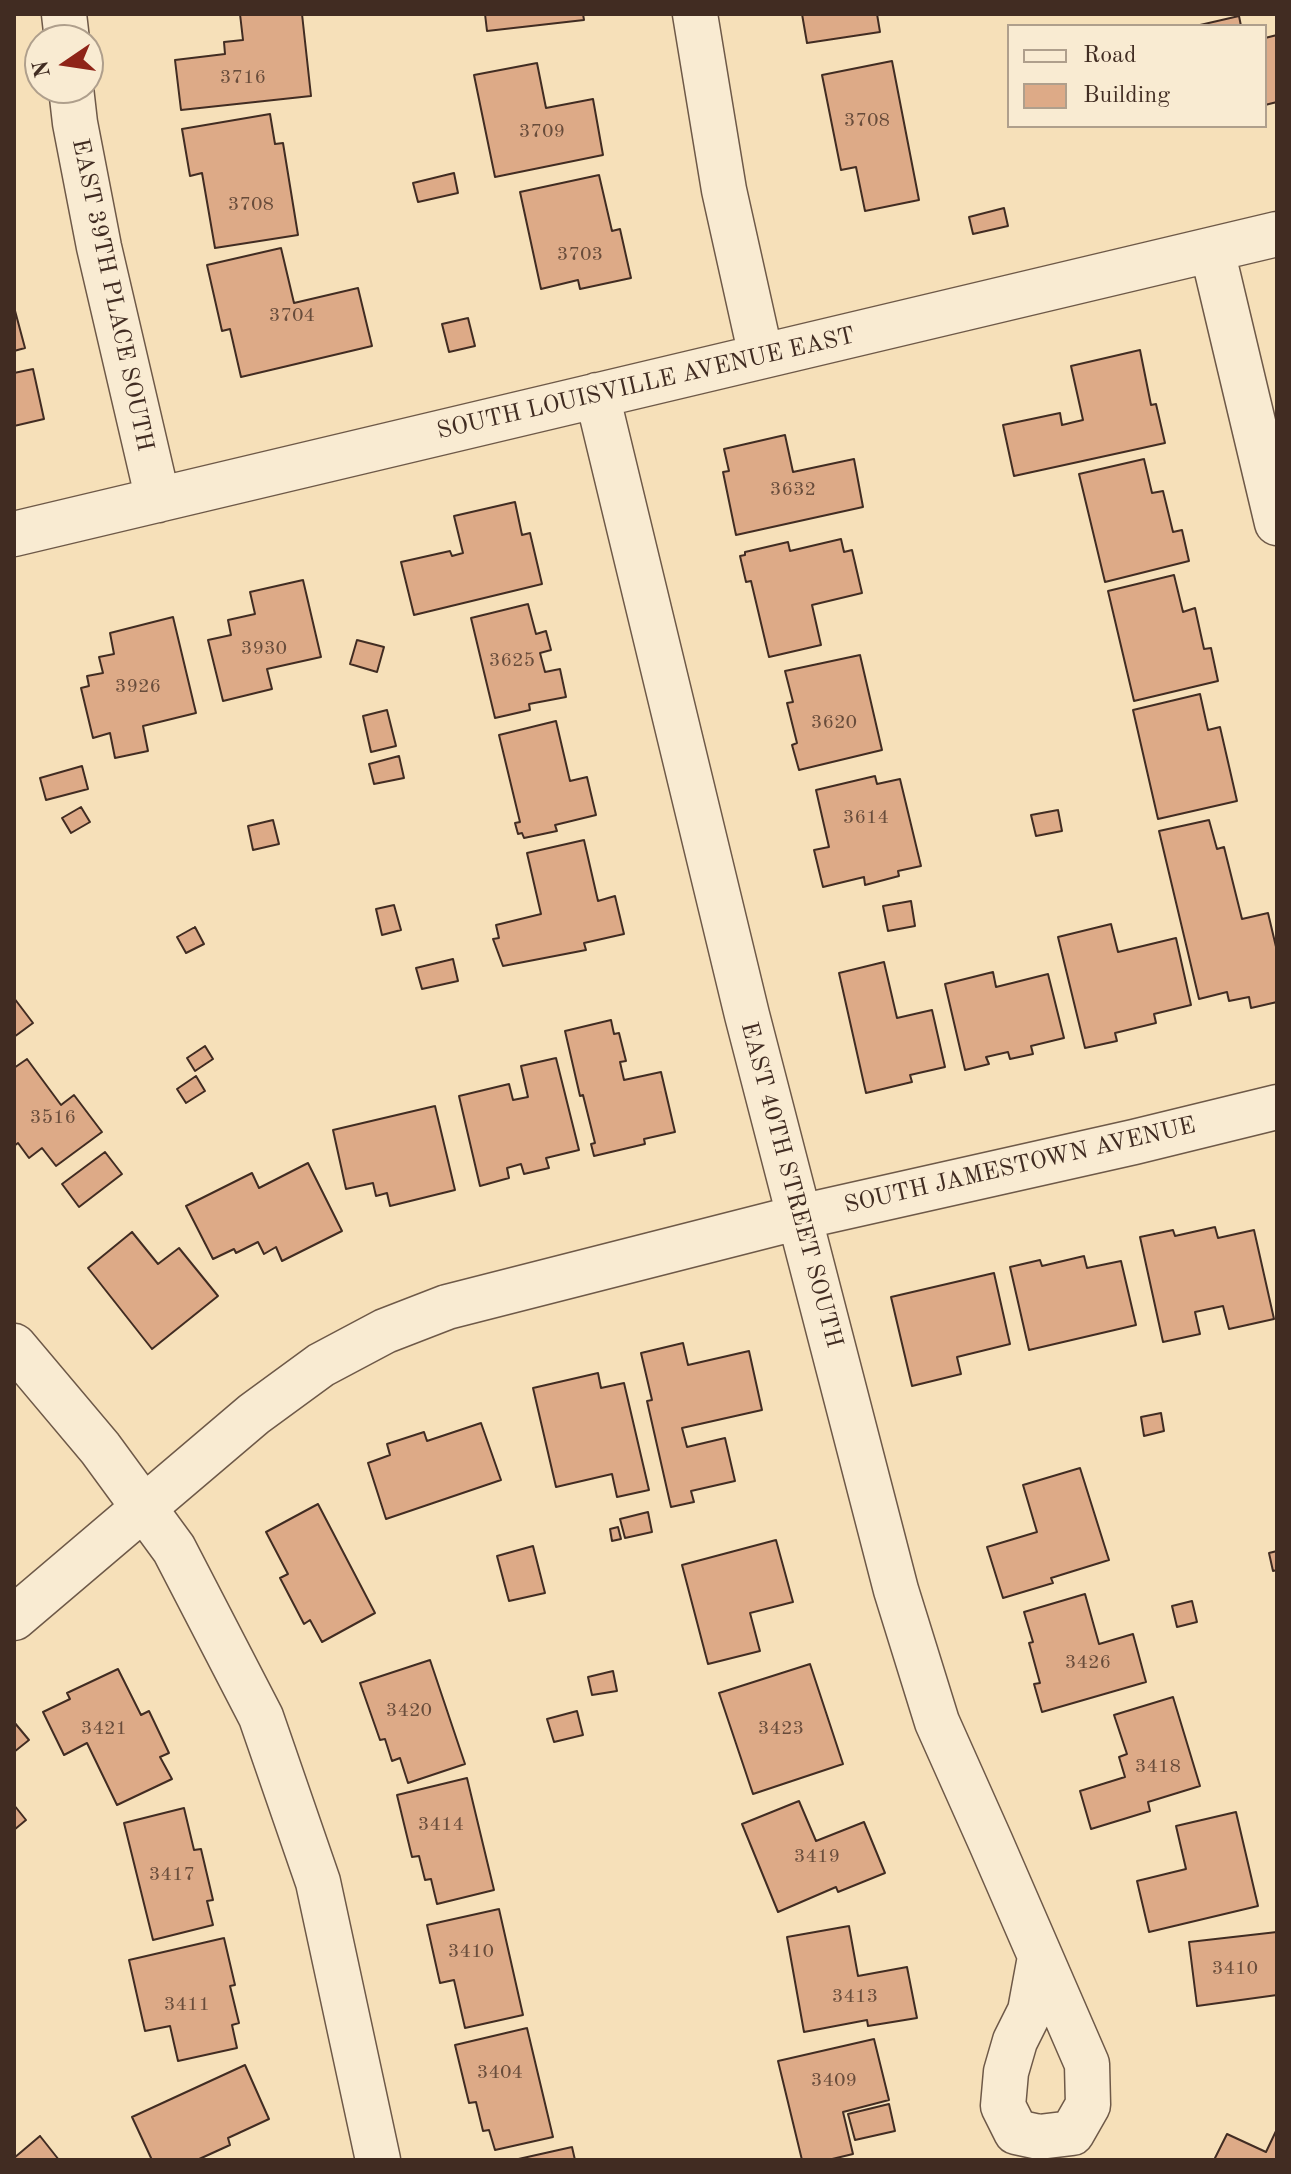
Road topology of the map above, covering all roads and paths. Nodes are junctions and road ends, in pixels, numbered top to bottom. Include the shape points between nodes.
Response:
1 (695, 14) edge
2 (73, 104) edge
3 (1277, 234) edge
4 (1212, 250) junction
5 (761, 356) junction
6 (597, 395) junction
7 (158, 500) junction
8 (1277, 523) edge
9 (14, 534) edge
10 (1277, 1107) edge
11 (800, 1217) junction
12 (14, 1346) edge
13 (145, 1508) junction
14 (14, 1618) edge
15 (1040, 1957) dead end
16 (378, 2160) edge

1 - 5 street via 724,190
2 - 7 street, EAST 39TH PLACE SOUTH via 99,247
3 - 4 street, SOUTH LOUISVILLE AVENUE EAST
4 - 5 street, SOUTH LOUISVILLE AVENUE EAST
4 - 8 street
5 - 6 street, SOUTH LOUISVILLE AVENUE EAST
6 - 7 street, SOUTH LOUISVILLE AVENUE EAST
6 - 11 street, EAST 40TH STREET SOUTH
7 - 9 street, SOUTH LOUISVILLE AVENUE EAST
10 - 11 street, SOUTH JAMESTOWN AVENUE
11 - 13 street, SOUTH JAMESTOWN AVENUE via 447,1307 385,1331 321,1365 265,1406
11 - 15 street, EAST 40TH STREET SOUTH via 896,1590 937,1722
12 - 13 street
13 - 14 street, SOUTH JAMESTOWN AVENUE
13 - 16 street via 174,1549 261,1717 318,1882

